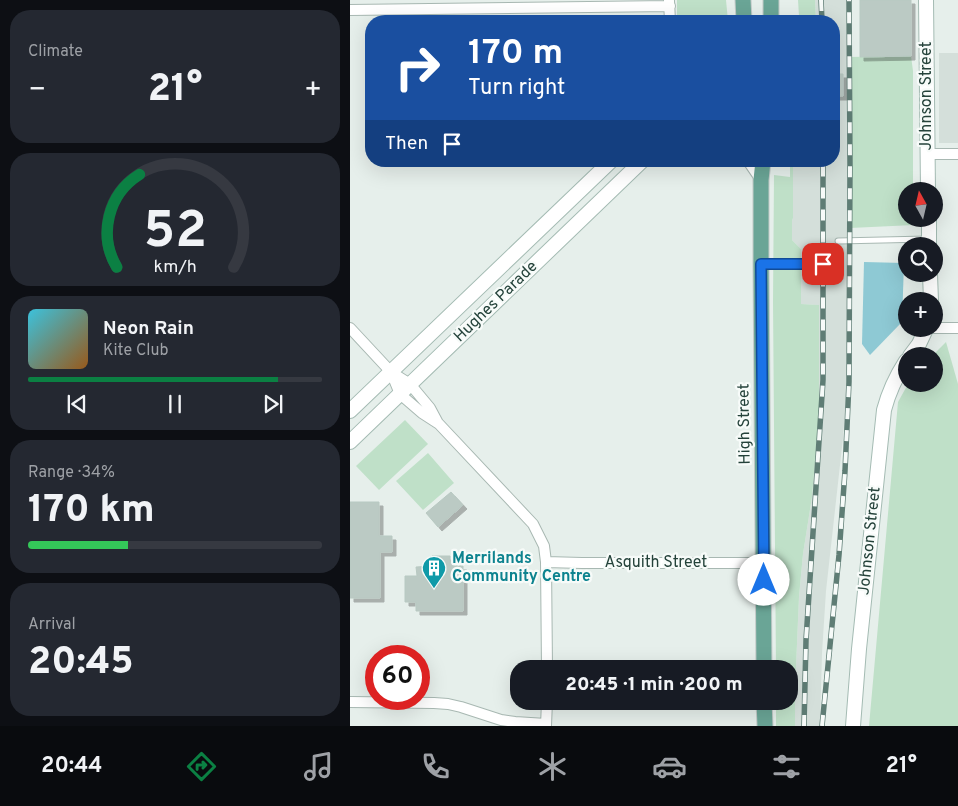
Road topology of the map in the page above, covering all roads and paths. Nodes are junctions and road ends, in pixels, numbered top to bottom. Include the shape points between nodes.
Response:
1 (743, 0) edge
2 (771, 0) edge
3 (926, 0) edge
4 (669, 3) edge
5 (350, 10) edge
6 (744, 15) edge
7 (771, 15) edge
8 (928, 154) junction
9 (958, 154) edge
10 (605, 167) edge
11 (636, 167) edge
12 (752, 167) edge
13 (759, 167) edge
14 (762, 167) edge
15 (761, 180) junction
16 (928, 182) edge
17 (838, 241) dead end
18 (898, 242) edge
19 (761, 264) junction
20 (838, 264) dead end
21 (350, 328) edge
22 (943, 328) edge
23 (958, 328) edge
24 (391, 372) junction
25 (898, 373) edge
26 (405, 389) junction
27 (350, 411) edge
28 (350, 442) edge
29 (546, 562) junction
30 (764, 563) junction
31 (547, 660) edge
32 (764, 660) edge
33 (350, 702) edge
34 (546, 710) edge
35 (764, 710) edge
36 (546, 725) edge
37 (764, 726) edge
38 (853, 726) edge

1 - 6 main road
2 - 7 main road
3 - 8 street, Johnson Street
4 - 5 street
8 - 9 street
8 - 16 street, Johnson Street
10 - 24 street, Hughes Parade
11 - 26 street, Hughes Parade
12 - 15 street
13 - 15 main road, High Street
14 - 15 main road, High Street
15 - 19 main road, High Street
17 - 18 lane
19 - 20 lane
19 - 30 main road, High Street
21 - 24 street
22 - 23 street
24 - 26 street
24 - 27 street, Hughes Parade
25 - 38 street, Johnson Street via 884,410
26 - 28 street, Hughes Parade
26 - 29 street via 430,408 438,424 533,524 544,546
29 - 30 street, Asquith Street
29 - 31 street
30 - 32 main road, High Street
33 - 36 street via 448,704 501,720
34 - 36 street
35 - 37 main road

